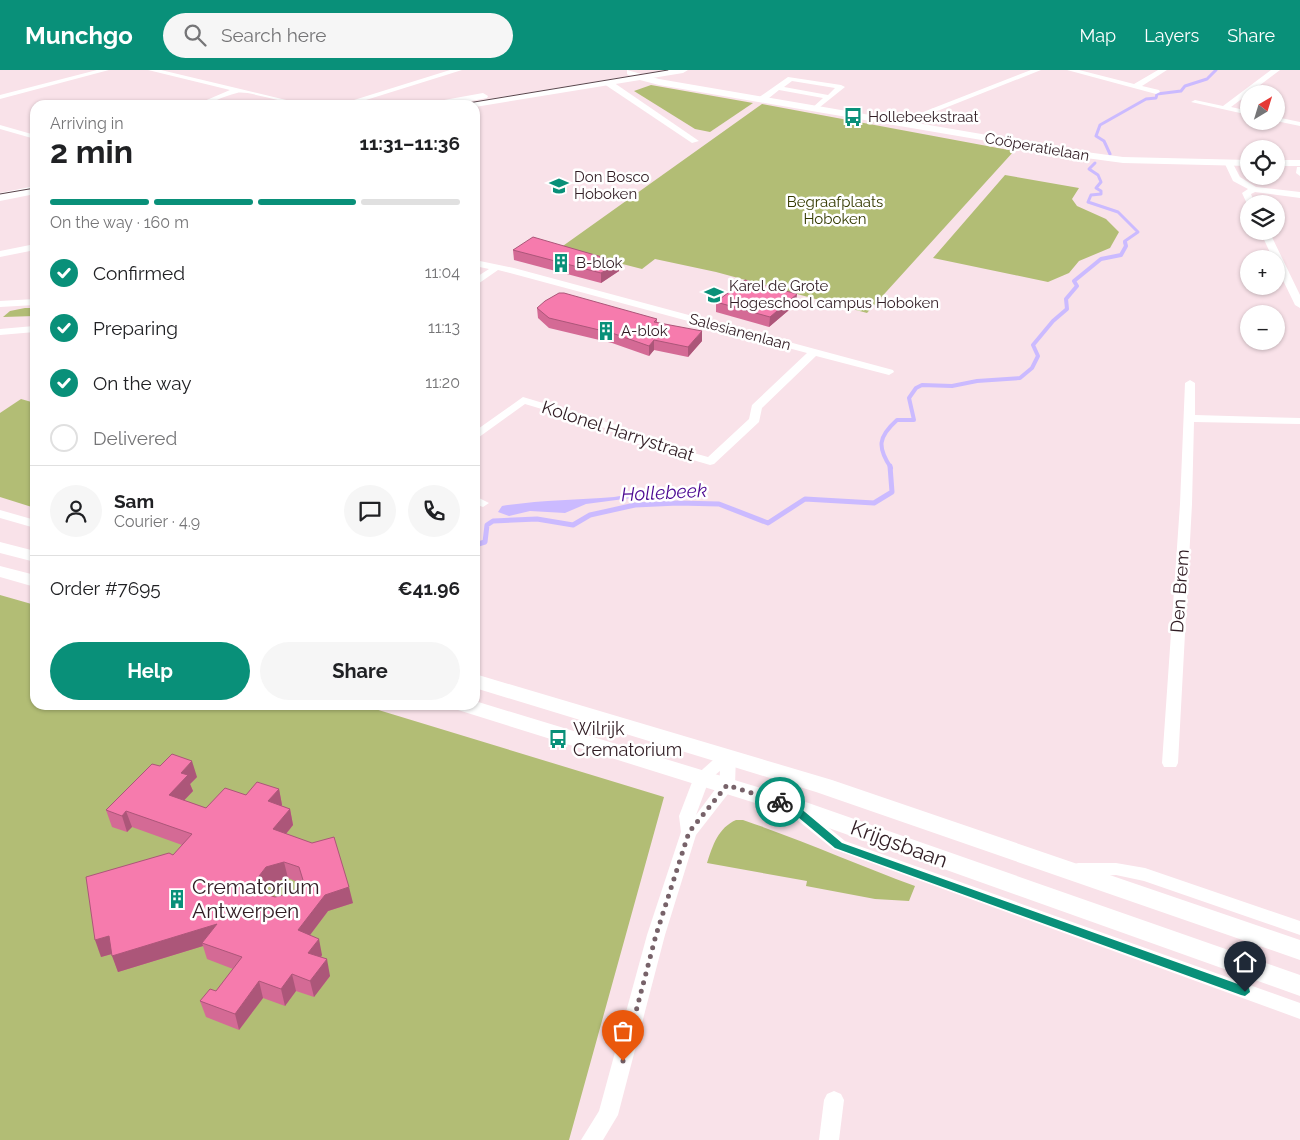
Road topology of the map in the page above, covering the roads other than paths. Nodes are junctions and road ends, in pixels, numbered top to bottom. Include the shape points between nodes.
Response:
1 (105, 70) edge
2 (152, 70) edge
3 (458, 70) edge
4 (683, 70) edge
5 (1037, 70) edge
6 (1071, 70) edge
7 (1163, 70) edge
8 (1276, 70) edge
9 (637, 73) edge
10 (607, 82) junction
11 (1136, 87) junction
12 (778, 88) junction
13 (237, 90) junction
14 (1156, 92) dead end
15 (0, 97) edge
16 (829, 97) junction
17 (212, 100) edge
18 (281, 100) edge
19 (359, 100) edge
20 (465, 100) edge
21 (761, 100) junction
22 (1196, 102) dead end
23 (480, 103) edge
24 (1225, 108) junction
25 (815, 109) junction
26 (1240, 111) edge
27 (1285, 121) edge
28 (899, 123) junction
29 (1300, 124) edge
30 (0, 127) edge
31 (30, 135) edge
32 (695, 141) dead end
33 (1228, 162) junction
34 (1240, 163) edge
35 (1285, 163) edge
36 (1300, 163) edge
37 (1300, 169) edge
38 (1300, 173) edge
39 (30, 185) edge
40 (1254, 189) junction
41 (0, 190) edge
42 (30, 191) edge
43 (1247, 195) edge
44 (1300, 195) edge
45 (0, 197) edge
46 (1268, 240) edge
47 (30, 248) edge
48 (0, 254) edge
49 (480, 264) edge
50 (497, 268) junction
51 (480, 280) edge
52 (1289, 284) junction
53 (1300, 284) edge
54 (30, 302) edge
55 (0, 304) edge
56 (1300, 305) edge
57 (30, 330) edge
58 (0, 332) edge
59 (814, 352) junction
60 (889, 372) dead end
61 (1190, 383) dead end
62 (1189, 418) junction
63 (1300, 421) edge
64 (480, 433) edge
65 (0, 514) edge
66 (30, 523) edge
67 (0, 548) edge
68 (30, 556) edge
69 (0, 571) edge
70 (30, 579) edge
71 (480, 682) edge
72 (480, 710) edge
73 (728, 756) junction
74 (1170, 763) dead end
75 (702, 777) junction
76 (727, 785) junction
77 (789, 805) junction
78 (689, 832) junction
79 (1071, 871) junction
80 (1300, 928) edge
81 (1300, 950) edge
82 (1300, 986) edge
83 (1300, 1011) edge
84 (834, 1100) dead end
85 (591, 1140) edge
86 (829, 1140) edge

1 - 15 street
2 - 13 street
3 - 19 street
4 - 9 main road
5 - 28 street
6 - 11 street
7 - 11 street
8 - 24 street
9 - 10 main road
9 - 20 main road
9 - 21 street, Coöperatielaan
10 - 23 main road
10 - 32 street
11 - 14 street
12 - 16 street
12 - 16 street via 791,79 841,87
12 - 21 street
13 - 17 street
13 - 18 street
16 - 25 street
21 - 25 street, Coöperatielaan
22 - 24 street
24 - 26 street
25 - 28 street, Coöperatielaan
27 - 29 street
28 - 33 street, Coöperatielaan via 1111,159
30 - 31 street
33 - 34 street, Coöperatielaan
33 - 40 street via 1236,179
35 - 36 street
37 - 38 street
39 - 41 main road
40 - 43 street
40 - 44 street
42 - 45 main road
46 - 52 street
47 - 48 street
49 - 50 street, Salesianenlaan
50 - 51 street
50 - 59 street, Salesianenlaan
52 - 53 street
52 - 56 street
54 - 55 street
57 - 58 street
59 - 60 street, Salesianenlaan
59 - 64 street, Kolonel Harrystraat via 756,407 755,420 710,462 625,437 618,429 523,400
61 - 62 street, Den Brem
62 - 63 street
62 - 74 street, Den Brem
65 - 66 street
67 - 68 main road
69 - 70 main road
71 - 73 main road, Krijgsbaan
72 - 75 main road, Krijgsbaan
73 - 75 street
73 - 76 street
73 - 79 main road, Krijgsbaan
75 - 76 main road, Krijgsbaan
75 - 78 street via 687,816
76 - 77 main road, Krijgsbaan
76 - 78 street
77 - 82 main road, Krijgsbaan
77 - 83 street via 839,845
78 - 85 street via 656,935 608,1115
79 - 80 street via 1116,869 1145,875
79 - 81 main road, Krijgsbaan
84 - 86 street

